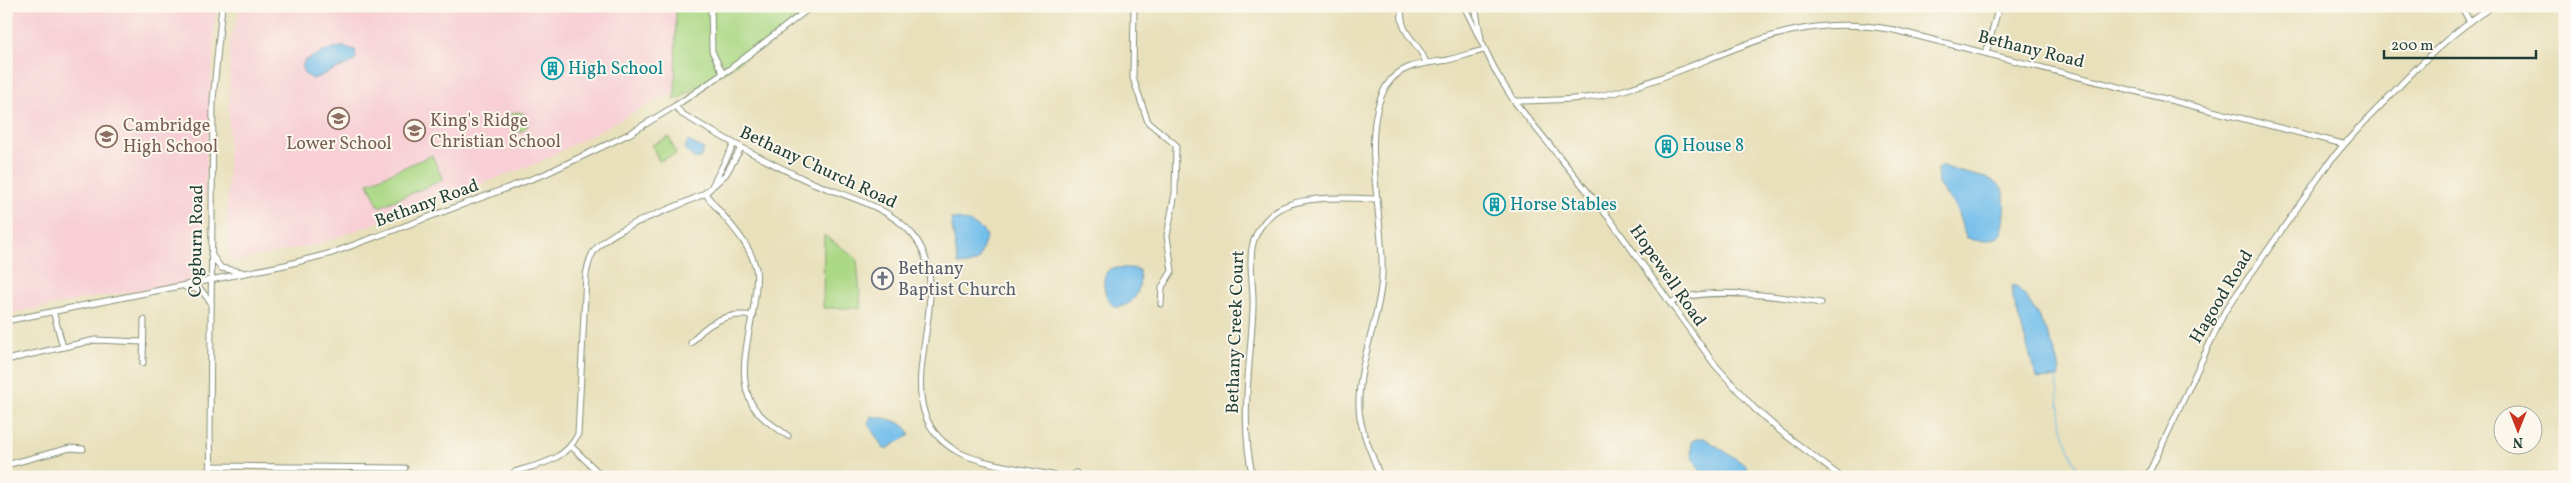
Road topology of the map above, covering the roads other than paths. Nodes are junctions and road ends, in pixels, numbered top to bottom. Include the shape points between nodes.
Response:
1 (222, 6) edge
2 (711, 6) edge
3 (812, 6) edge
4 (1134, 6) edge
5 (1402, 6) edge
6 (1464, 6) edge
7 (1475, 6) edge
8 (1999, 6) edge
9 (2461, 6) edge
10 (2492, 6) edge
11 (2470, 22) junction
12 (1481, 42) junction
13 (1484, 50) junction
14 (1986, 53) junction
15 (1426, 63) junction
16 (723, 74) junction
17 (1514, 101) junction
18 (675, 106) junction
19 (734, 144) junction
20 (2343, 144) junction
21 (741, 148) junction
22 (710, 188) junction
23 (706, 193) junction
24 (1378, 199) junction
25 (211, 253) junction
26 (247, 272) junction
27 (210, 280) junction
28 (179, 286) junction
29 (210, 301) junction
30 (1670, 303) junction
31 (1821, 303) dead end
32 (1161, 304) dead end
33 (53, 311) junction
34 (753, 316) junction
35 (144, 320) dead end
36 (6, 321) edge
37 (143, 342) junction
38 (691, 343) dead end
39 (63, 347) junction
40 (6, 360) edge
41 (143, 363) dead end
42 (788, 436) dead end
43 (572, 447) junction
44 (83, 449) dead end
45 (6, 465) edge
46 (210, 466) junction
47 (405, 468) dead end
48 (514, 472) dead end
49 (211, 477) edge
50 (603, 477) edge
51 (1061, 477) edge
52 (1253, 477) edge
53 (1380, 477) edge
54 (1841, 477) edge
55 (2147, 477) edge

1 - 25 street, Cogburn Road via 213,100
2 - 16 street via 712,51
3 - 16 street, Bethany Road
4 - 32 street via 1135,88 1148,122 1176,145 1176,193 1167,236 1172,271 1162,287
5 - 15 street via 1406,34 1422,50
6 - 12 street, Hopewell Road
7 - 12 street, Hopewell Road
8 - 14 street
9 - 11 street
10 - 11 street
11 - 20 street via 2429,56
12 - 13 street, Hopewell Road
13 - 15 street
13 - 17 street, Hopewell Road
14 - 17 street, Bethany Road via 1873,26 1818,25 1772,35 1610,94
14 - 20 street, Bethany Road
15 - 24 street via 1397,74 1381,99 1373,129
16 - 18 street, Bethany Road
17 - 30 street, Hopewell Road via 1609,218
18 - 19 street, Bethany Church Road via 682,114
18 - 26 street, Bethany Road via 629,134 545,174 333,253
19 - 21 street, Bethany Church Road
19 - 22 street
20 - 55 street, Hagood Road via 2225,311
21 - 22 street via 726,174
21 - 51 street, Bethany Church Road via 807,180 882,210 902,224 920,247 929,275 919,395 922,411 931,428 948,445 971,457
22 - 23 street
23 - 34 street via 742,240 755,267 757,282
23 - 43 street via 606,240 591,256 586,275 581,419
24 - 52 street, Bethany Creek Court via 1289,204 1270,216 1255,236 1246,422
24 - 53 street via 1382,276 1359,410
25 - 26 street via 217,265 224,270
25 - 27 street, Cogburn Road
26 - 27 street, Bethany Road
27 - 28 street, Bethany Road
27 - 29 street, Cogburn Road
28 - 29 street via 199,289
28 - 33 street, Bethany Road
29 - 46 street, Cogburn Road
30 - 31 street via 1682,298 1755,294
30 - 54 street, Hopewell Road via 1715,365 1748,402
33 - 36 street, Bethany Road
33 - 39 street
34 - 38 street via 738,314 717,321
34 - 42 street via 745,367 750,397 764,418
35 - 37 street
37 - 39 street via 96,340
37 - 41 street
39 - 40 street
43 - 48 street via 556,459
43 - 50 street
44 - 45 street via 70,448
46 - 47 street
46 - 49 street, Cogburn Road

